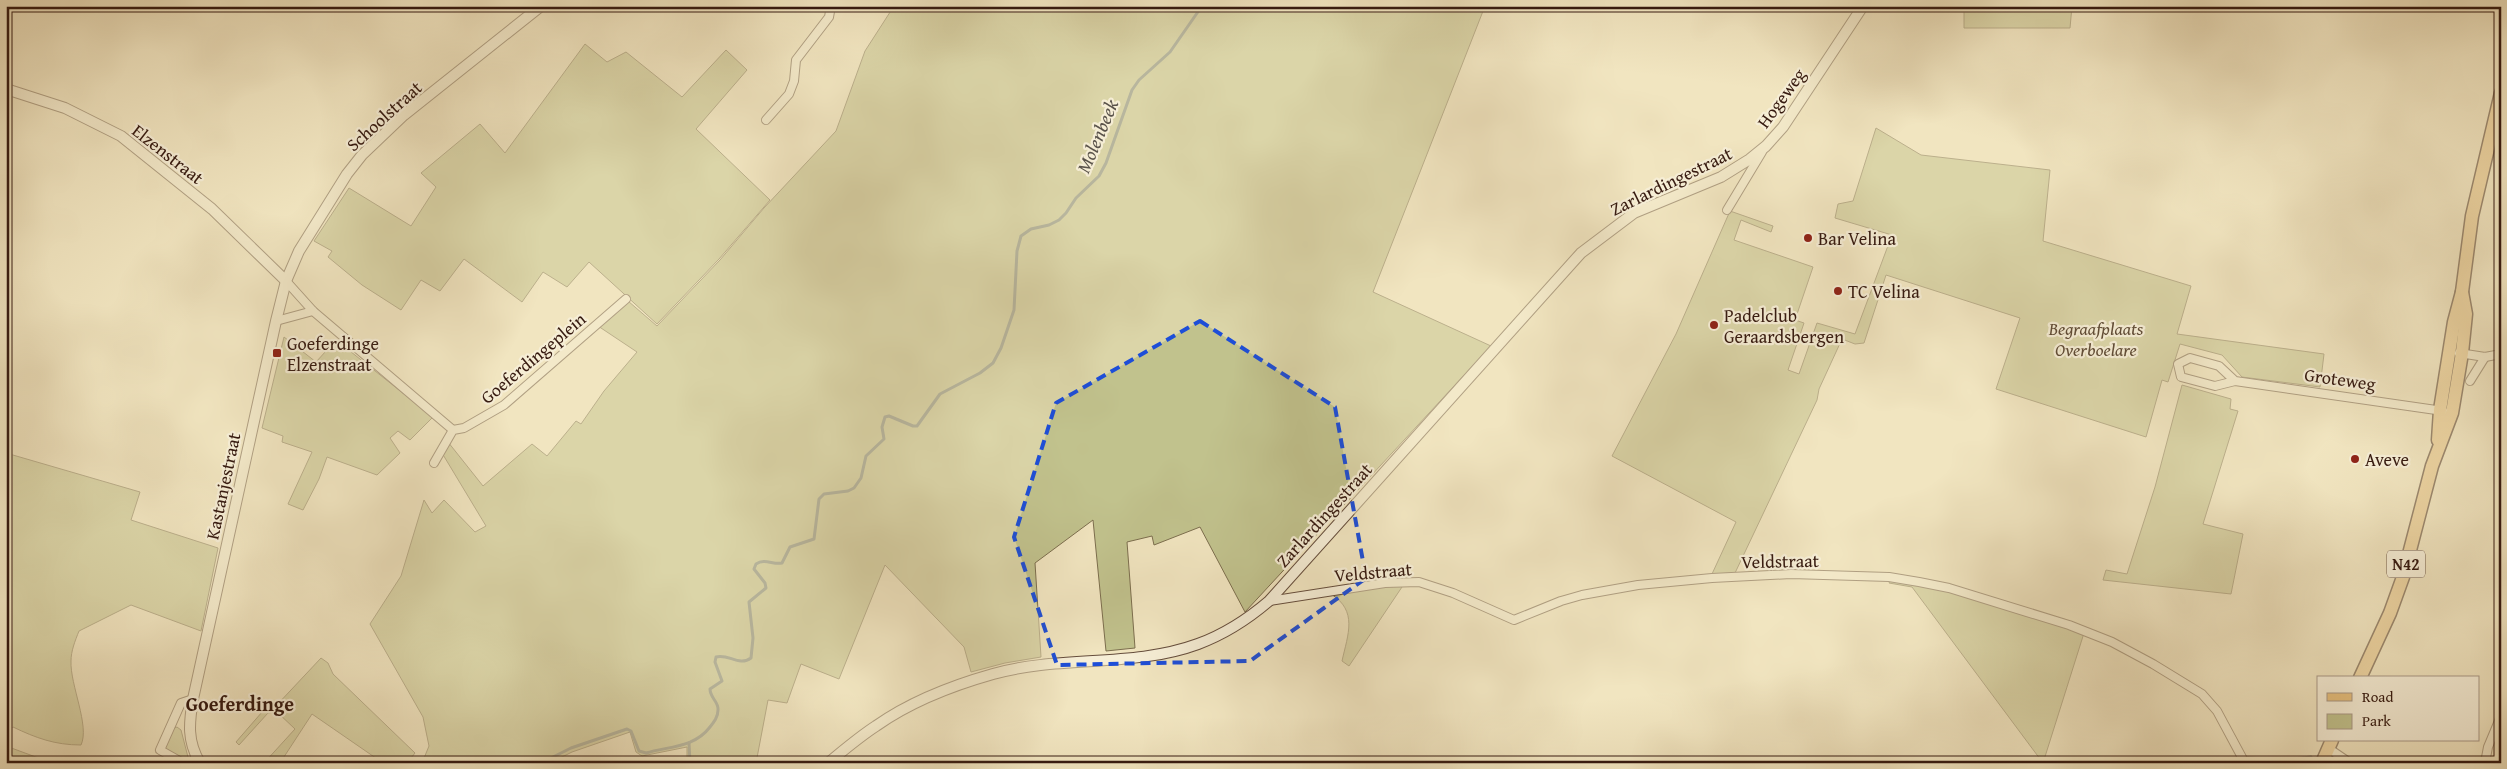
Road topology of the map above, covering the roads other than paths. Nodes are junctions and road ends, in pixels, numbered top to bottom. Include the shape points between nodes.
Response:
1 (541, 6) edge
2 (831, 6) edge
3 (1863, 6) edge
4 (6, 89) edge
5 (2501, 93) edge
6 (766, 120) dead end
7 (1766, 146) junction
8 (1727, 210) dead end
9 (286, 281) junction
10 (626, 299) dead end
11 (313, 311) junction
12 (276, 321) junction
13 (2456, 352) junction
14 (2501, 354) edge
15 (2485, 357) junction
16 (2235, 381) junction
17 (2470, 381) dead end
18 (2446, 412) junction
19 (453, 430) junction
20 (434, 463) dead end
21 (1269, 601) junction
22 (2361, 676) edge
23 (193, 699) junction
24 (2501, 716) edge
25 (2330, 744) edge
26 (183, 763) edge
27 (200, 763) edge
28 (828, 763) edge
29 (2245, 763) edge
30 (2322, 763) edge
31 (2350, 763) edge
32 (2485, 763) edge

1 - 9 street, Schoolstraat via 404,115 362,155 304,243
2 - 6 street via 829,17 796,60 794,81 788,94
3 - 7 street, Hogeweg via 1783,128
4 - 9 street, Elzenstraat via 65,108 120,136 212,209
5 - 13 main road, N42 via 2472,216 2462,292 2454,322
7 - 8 street, Hogeweg
7 - 21 street, Zarlardingestraat via 1721,177 1634,213 1581,254
9 - 11 street
9 - 12 street, Kastanjestraat
10 - 19 street, Goeferdingeplein via 504,405 464,428
11 - 12 street
11 - 19 street
12 - 23 street, Kastanjestraat
13 - 15 street
13 - 18 main road, N42
14 - 15 street
15 - 17 street
16 - 16 street, Groteweg via 2218,366 2190,358 2178,364 2181,377 2215,386
16 - 18 street, Groteweg
18 - 22 main road, N42 via 2403,577
19 - 20 street
21 - 28 street, Zarlardingestraat via 1229,630 1198,644 1133,657 1026,667 939,693 877,725
21 - 29 street, Veldstraat via 1385,583 1419,582 1453,592 1508,620 1514,620 1560,601 1638,585 1791,574 1889,577 1950,588 2069,625 2112,642 2202,694 2218,711
23 - 26 street via 181,703 160,750
23 - 27 street, Kastanjestraat via 188,728 191,745
24 - 32 street
25 - 30 main road
25 - 31 street

